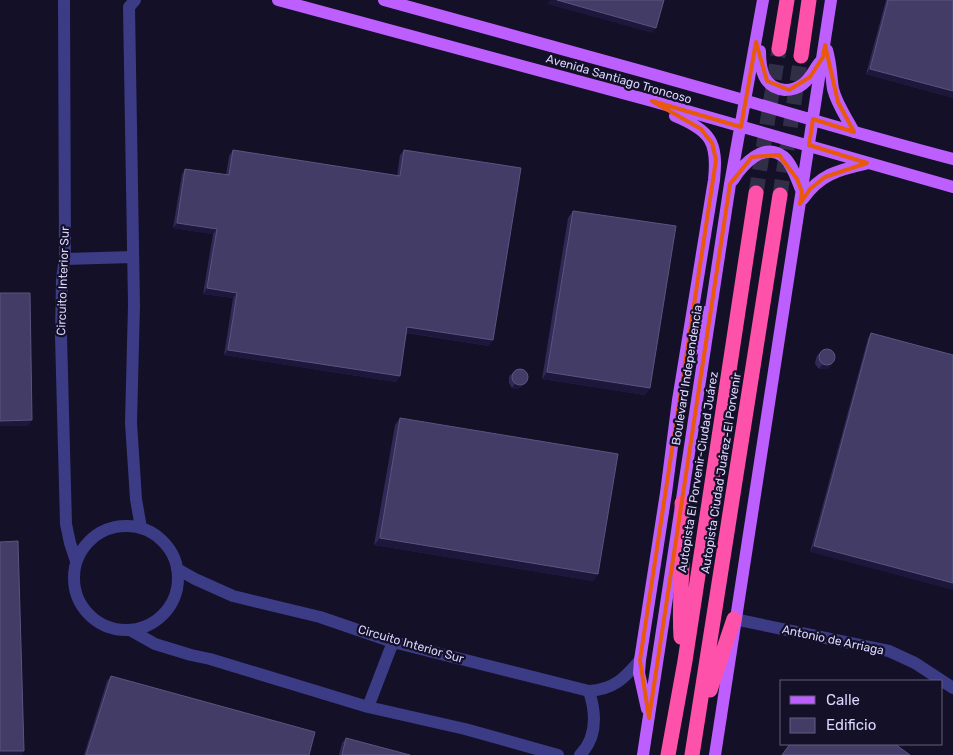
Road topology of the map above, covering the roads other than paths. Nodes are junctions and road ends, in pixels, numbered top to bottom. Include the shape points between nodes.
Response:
1 (278, 0) edge
2 (384, 0) edge
3 (763, 0) edge
4 (787, 0) edge
5 (809, 0) edge
6 (831, 0) edge
7 (65, 1) edge
8 (129, 2) edge
9 (756, 42) junction
10 (779, 49) tunnel mouth
11 (824, 51) junction
12 (801, 56) tunnel mouth
13 (746, 100) junction
14 (652, 101) junction
15 (813, 119) junction
16 (741, 128) junction
17 (854, 132) junction
18 (809, 145) junction
19 (953, 158) edge
20 (867, 163) junction
21 (730, 184) junction
22 (953, 187) edge
23 (756, 194) tunnel mouth
24 (780, 195) tunnel mouth
25 (801, 198) junction
26 (133, 257) junction
27 (65, 260) junction
28 (717, 269) junction
29 (678, 400) junction
30 (682, 504) junction
31 (141, 528) junction
32 (76, 561) junction
33 (177, 569) junction
34 (734, 619) junction
35 (130, 630) junction
36 (393, 642) junction
37 (640, 660) junction
38 (685, 661) junction
39 (941, 680) edge
40 (589, 691) junction
41 (368, 707) junction
42 (649, 718) junction
43 (697, 727) junction
44 (558, 755) edge
45 (580, 755) edge
46 (643, 755) edge
47 (668, 755) edge
48 (692, 755) edge
49 (714, 755) edge

1 - 14 main road, Avenida Santiago Troncoso
2 - 13 main road, Avenida Santiago Troncoso
3 - 9 main road, Boulevard Independencia
4 - 10 highway
5 - 12 highway
6 - 11 main road
7 - 27 street, Circuito Interior Sur
8 - 26 street
9 - 11 main road via 763,74 772,86 780,89 789,90 802,85
9 - 13 main road, Boulevard Independencia
11 - 15 main road
11 - 17 main road via 830,59 833,89
13 - 15 main road, Avenida Santiago Troncoso
13 - 16 main road, Boulevard Independencia
14 - 16 main road, Avenida Santiago Troncoso
14 - 29 main road via 701,129 712,143 716,160
15 - 17 main road, Avenida Santiago Troncoso
15 - 18 main road
16 - 18 main road, Avenida Santiago Troncoso
16 - 21 main road, Boulevard Independencia
17 - 19 main road, Avenida Santiago Troncoso
18 - 20 main road, Avenida Santiago Troncoso
18 - 25 main road
20 - 22 main road, Avenida Santiago Troncoso
20 - 25 main road via 825,177
21 - 25 main road via 752,157 769,152 784,158 792,170
21 - 28 main road, Boulevard Independencia
23 - 38 highway, Autopista El Porvenir-Ciudad Juárez
24 - 43 highway, Autopista Ciudad Juárez-El Porvenir
25 - 34 main road
26 - 27 street
26 - 31 street via 131,422
27 - 32 street, Circuito Interior Sur via 61,336 66,514
28 - 29 main road
28 - 30 main road, Boulevard Independencia
29 - 37 main road
30 - 38 highway via 681,635
30 - 42 main road, Boulevard Independencia
31 - 32 street via 126,526 99,534 87,544
31 - 33 street via 165,544
32 - 35 street via 73,582 80,604 97,622 119,630
33 - 35 street via 178,583 167,610 157,620
33 - 36 street, Circuito Interior Sur via 233,596 320,617
34 - 39 street, Antonio de Arriaga via 889,651
34 - 43 highway
34 - 49 main road
35 - 41 street via 155,644
36 - 40 street, Circuito Interior Sur
36 - 41 street
37 - 40 street, Circuito Interior Sur via 614,685
37 - 42 main road via 639,673
38 - 47 highway, Autopista El Porvenir-Ciudad Juárez
40 - 45 street via 595,723 590,740
41 - 44 street
42 - 46 main road, Boulevard Independencia
43 - 48 highway, Autopista Ciudad Juárez-El Porvenir

